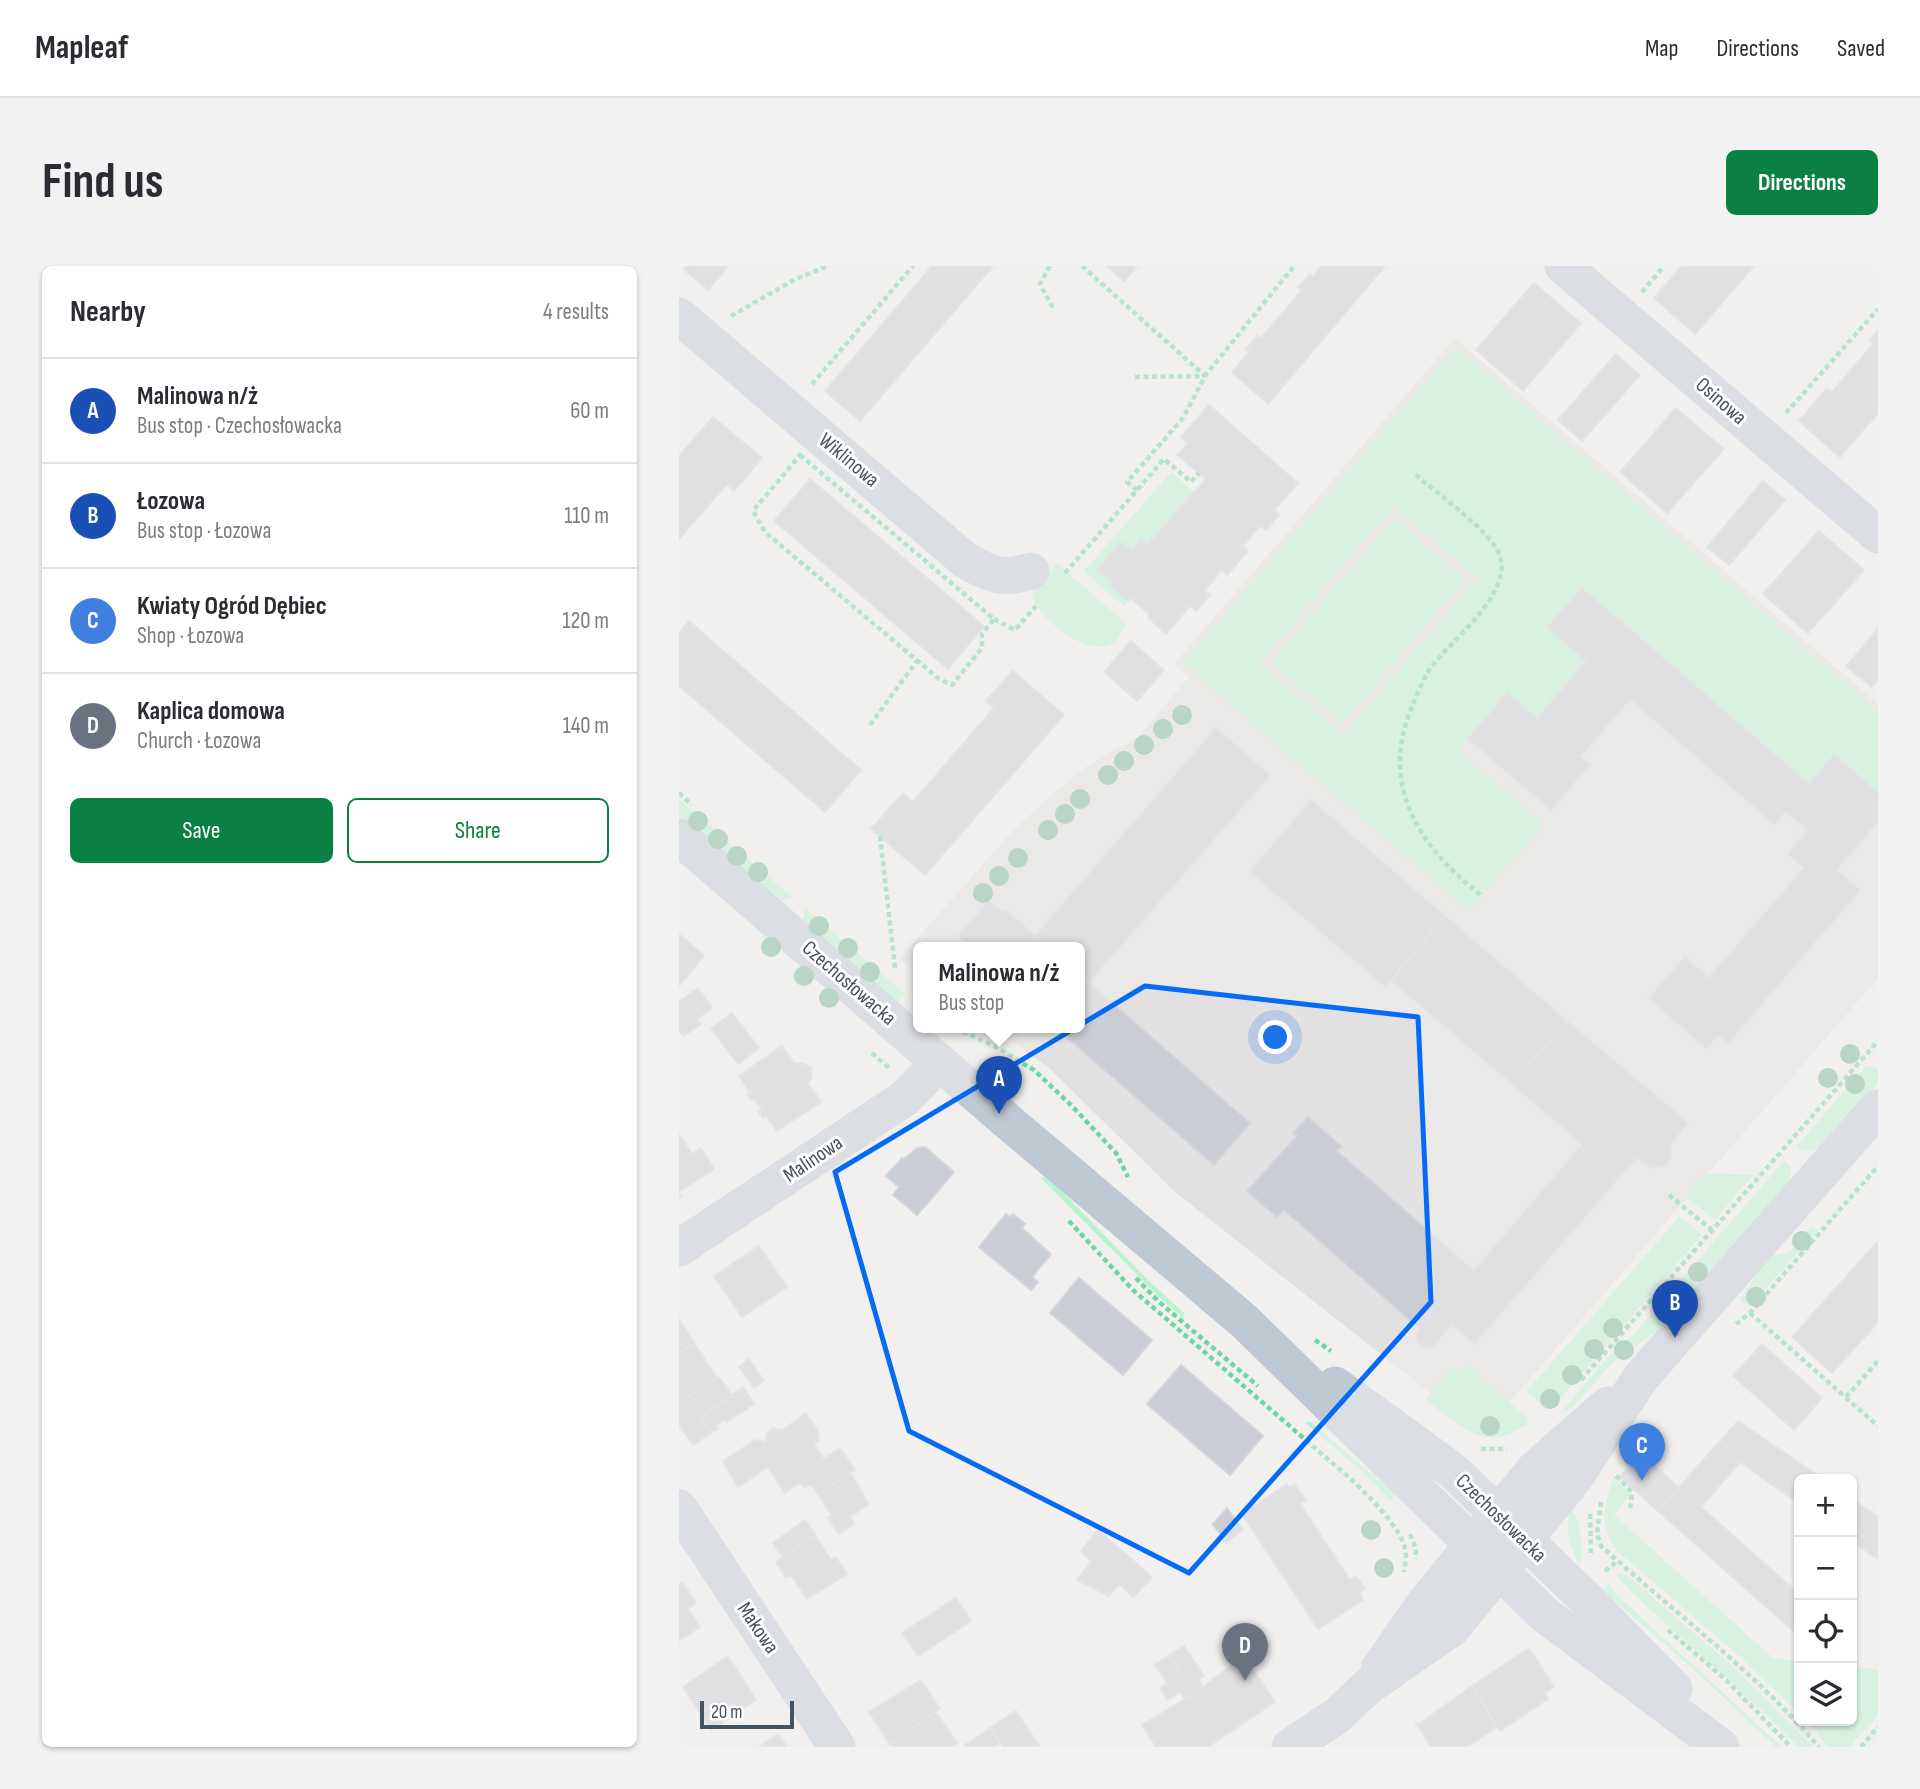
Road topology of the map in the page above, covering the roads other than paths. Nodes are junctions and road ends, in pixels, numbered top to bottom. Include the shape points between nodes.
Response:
1 (1563, 266) edge
2 (692, 327) edge
3 (1878, 535) edge
4 (1045, 583) road end
5 (679, 837) edge
6 (940, 1062) junction
7 (1878, 1108) edge
8 (679, 1248) edge
9 (1244, 1321) junction
10 (1642, 1376) junction
11 (679, 1508) edge
12 (1498, 1515) junction
13 (1524, 1540) junction
14 (1473, 1545) junction
15 (1499, 1570) junction
16 (1367, 1687) junction
17 (837, 1747) edge
18 (1290, 1747) edge
19 (1721, 1747) edge
20 (1731, 1747) edge

1 - 3 street, Osinowa
2 - 4 street, Wiklinowa via 965,560 987,573
5 - 6 street, Czechosłowacka
6 - 8 street, Malinowa via 905,1098
6 - 9 street, Czechosłowacka
7 - 10 street
9 - 12 street, Czechosłowacka via 1439,1459
9 - 14 street, Czechosłowacka
10 - 12 street via 1547,1457
10 - 13 street via 1573,1480
11 - 17 street, Makowa
12 - 13 street, Czechosłowacka
12 - 14 street
13 - 15 street
13 - 20 street, Czechosłowacka
14 - 15 street, Czechosłowacka
14 - 16 street via 1424,1604
15 - 16 street via 1452,1628
15 - 19 street, Czechosłowacka via 1558,1626
16 - 18 street

